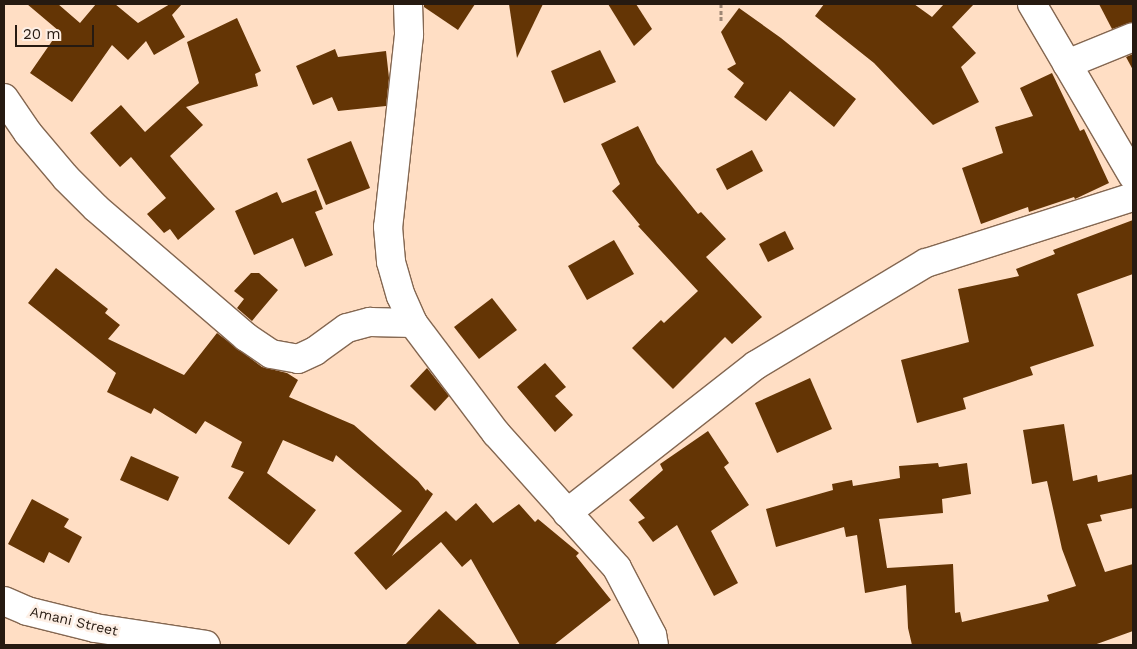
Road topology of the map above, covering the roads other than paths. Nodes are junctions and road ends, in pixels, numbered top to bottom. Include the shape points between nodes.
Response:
1 (408, 4) edge
2 (1032, 4) edge
3 (1133, 37) edge
4 (1068, 64) junction
5 (4, 98) edge
6 (1133, 176) edge
7 (1133, 196) edge
8 (413, 323) junction
9 (567, 513) junction
10 (4, 601) edge
11 (93, 637) edge
12 (206, 645) edge
13 (654, 645) edge

1 - 8 street via 410,35 388,226 391,262
2 - 4 street
3 - 4 street
4 - 6 street
5 - 8 street via 28,133 96,208 246,337 271,354 298,358 316,352 326,341 347,328 370,322
7 - 9 street via 926,263 756,365
8 - 9 street via 496,433
9 - 13 street via 617,568 652,635
10 - 11 street, Amani Street
11 - 12 street, Amani Street

